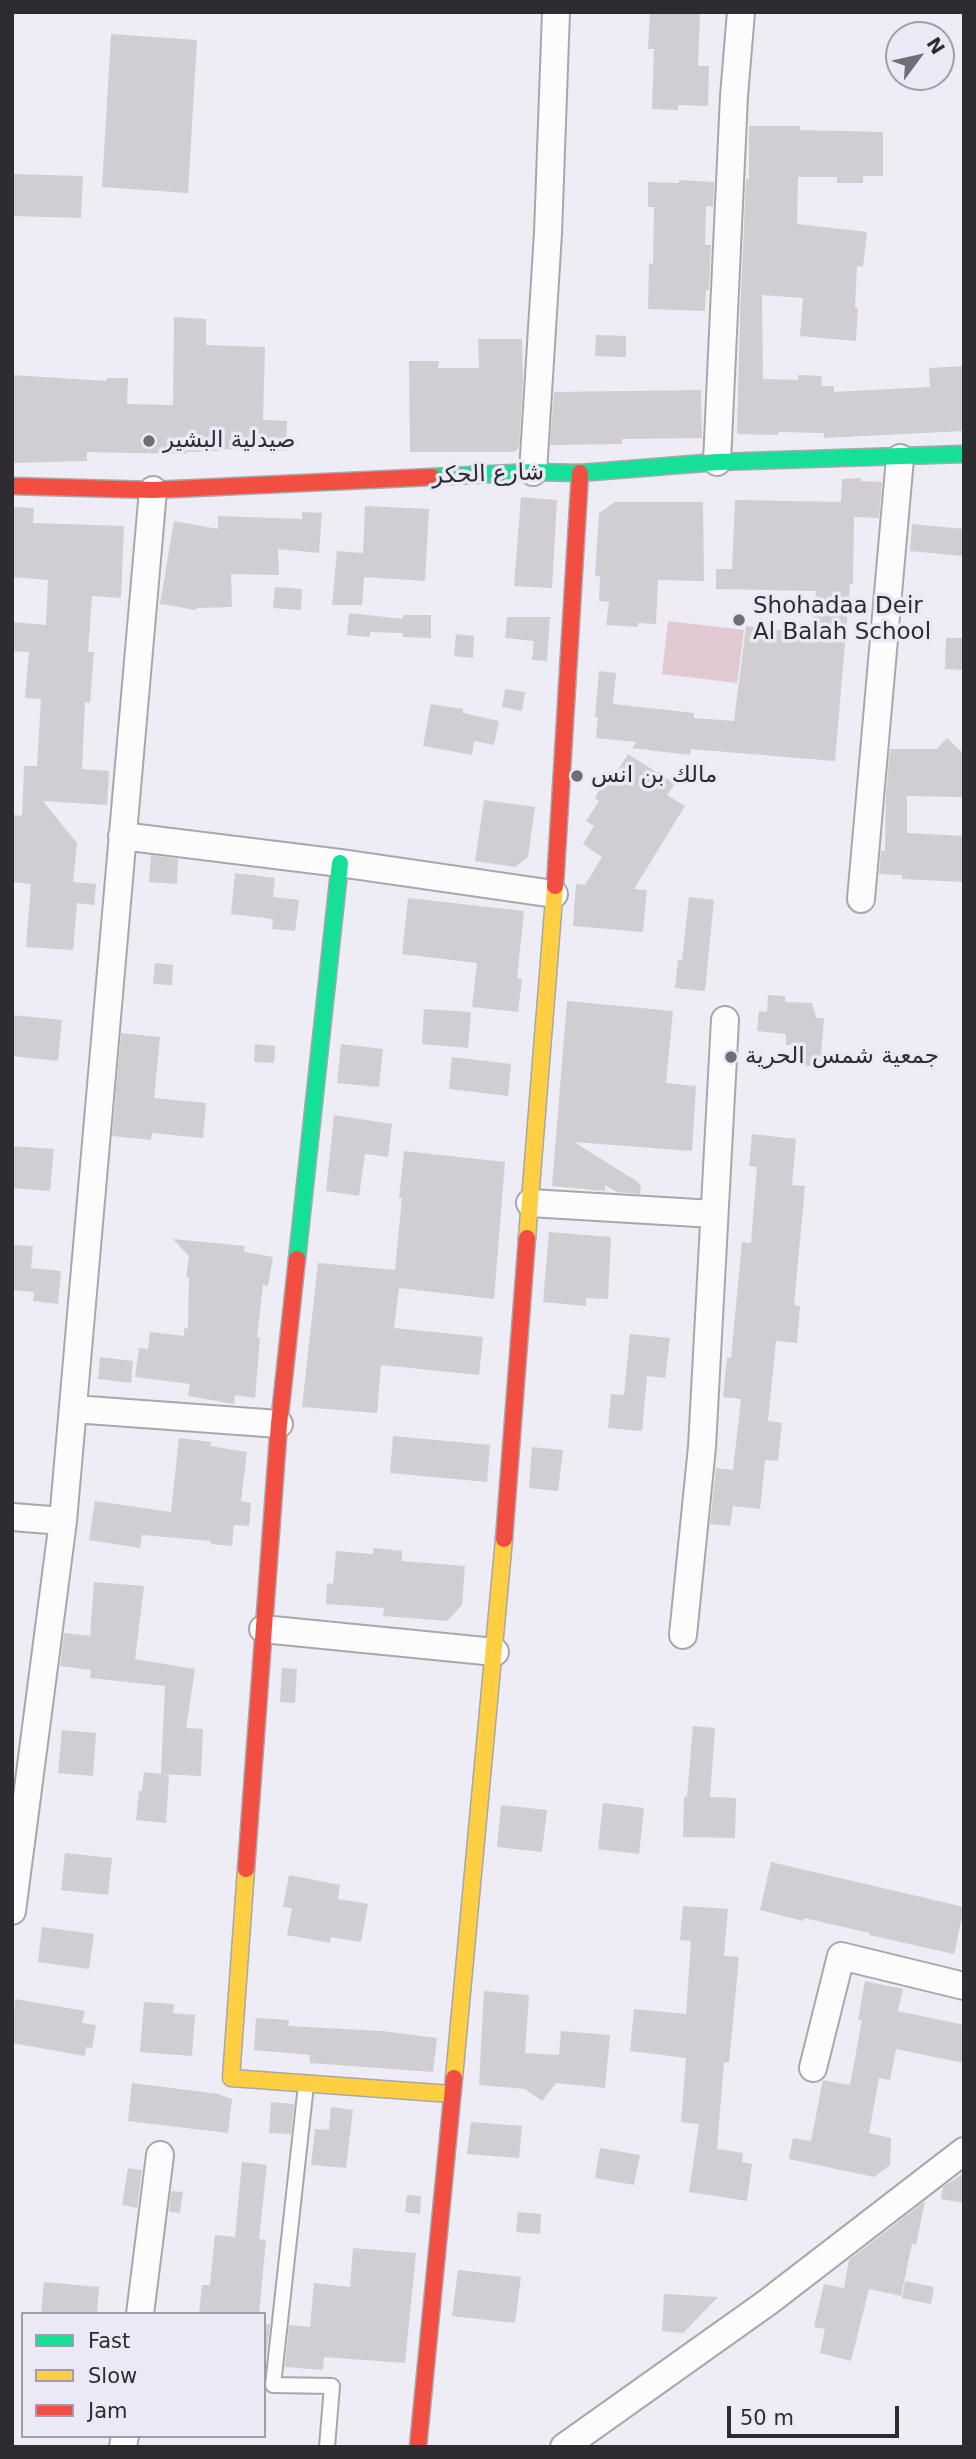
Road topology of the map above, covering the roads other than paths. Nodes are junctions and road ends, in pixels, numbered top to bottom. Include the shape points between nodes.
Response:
1 (556, 12) edge
2 (741, 12) edge
3 (964, 454) edge
4 (900, 458) junction
5 (717, 462) junction
6 (533, 472) junction
7 (580, 473) junction
8 (12, 486) edge
9 (153, 490) junction
10 (122, 836) junction
11 (340, 863) junction
12 (554, 894) junction
13 (861, 899) dead end
14 (725, 1020) dead end
15 (530, 1203) junction
16 (714, 1214) junction
17 (74, 1409) junction
18 (279, 1424) junction
19 (12, 1517) edge
20 (63, 1521) junction
21 (263, 1629) junction
22 (683, 1635) dead end
23 (495, 1652) junction
24 (12, 1911) edge
25 (964, 1986) edge
26 (814, 2068) dead end
27 (306, 2085) junction
28 (451, 2094) junction
29 (964, 2151) edge
30 (160, 2155) dead end
31 (141, 2312) edge
32 (327, 2447) edge
33 (418, 2447) edge
34 (564, 2447) edge

1 - 6 street
2 - 5 street
3 - 4 street, شارع الحكر
4 - 5 street, شارع الحكر
4 - 13 street
5 - 7 street, شارع الحكر
6 - 7 street, شارع الحكر
6 - 9 street, شارع الحكر
7 - 12 street
8 - 9 street, شارع الحكر
9 - 10 street
10 - 11 street
10 - 17 street
11 - 12 street
11 - 18 street
12 - 15 street
14 - 16 street
15 - 16 street
15 - 23 street
16 - 22 street via 702,1447
17 - 18 street
17 - 20 street
18 - 21 street
19 - 20 street
20 - 24 street
21 - 23 street
21 - 27 street via 231,2078
23 - 28 street
25 - 26 street via 841,1956
27 - 28 street
27 - 32 lane via 273,2385 332,2386
28 - 33 street
29 - 34 street via 768,2302
30 - 31 street

